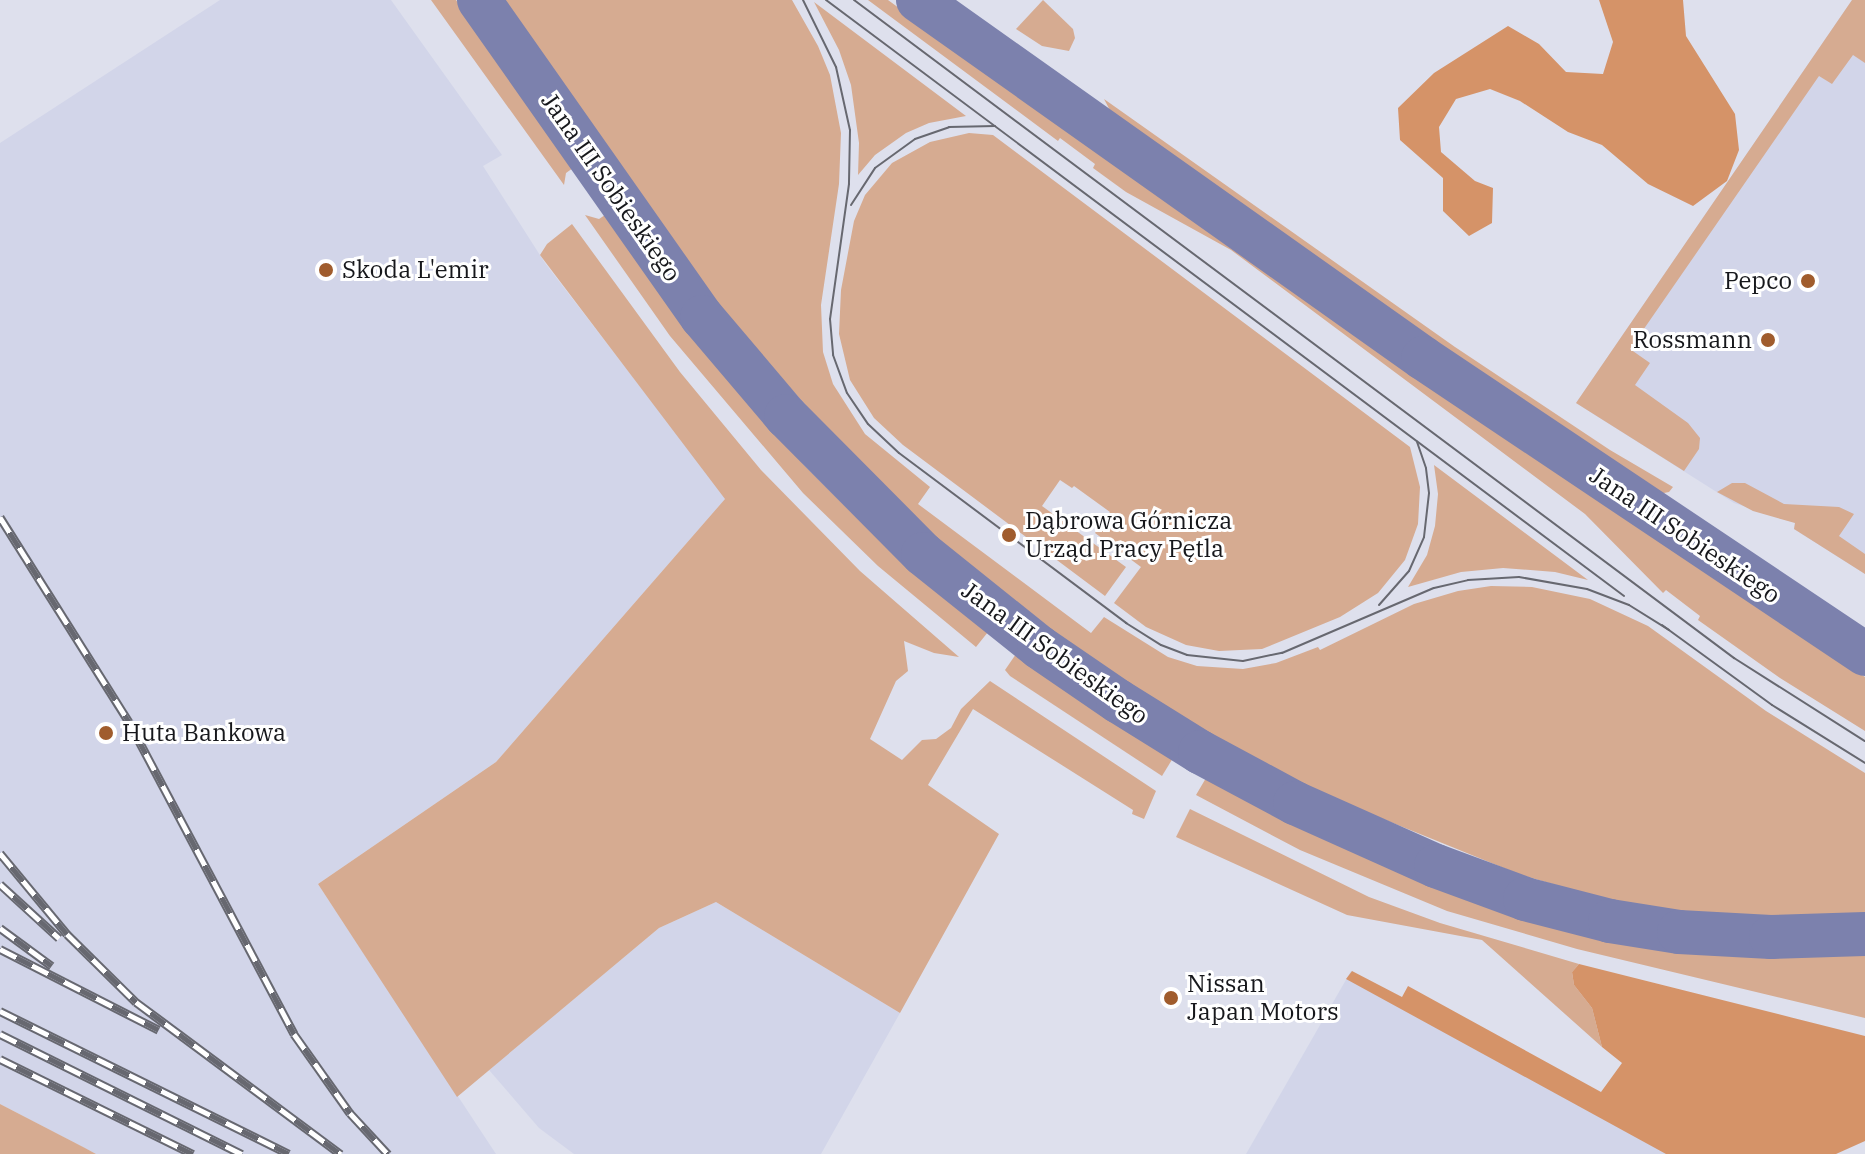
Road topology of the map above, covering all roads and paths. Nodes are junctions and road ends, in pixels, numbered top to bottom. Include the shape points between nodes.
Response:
1 (479, 0) edge
2 (918, 0) edge
3 (1865, 654) edge
4 (1865, 934) edge

1 - 4 main road, Jana III Sobieskiego via 702,317 786,416 923,554 1030,640 1118,701 1295,803 1525,899 1679,932 1771,937
2 - 3 main road, Jana III Sobieskiego via 1423,358

